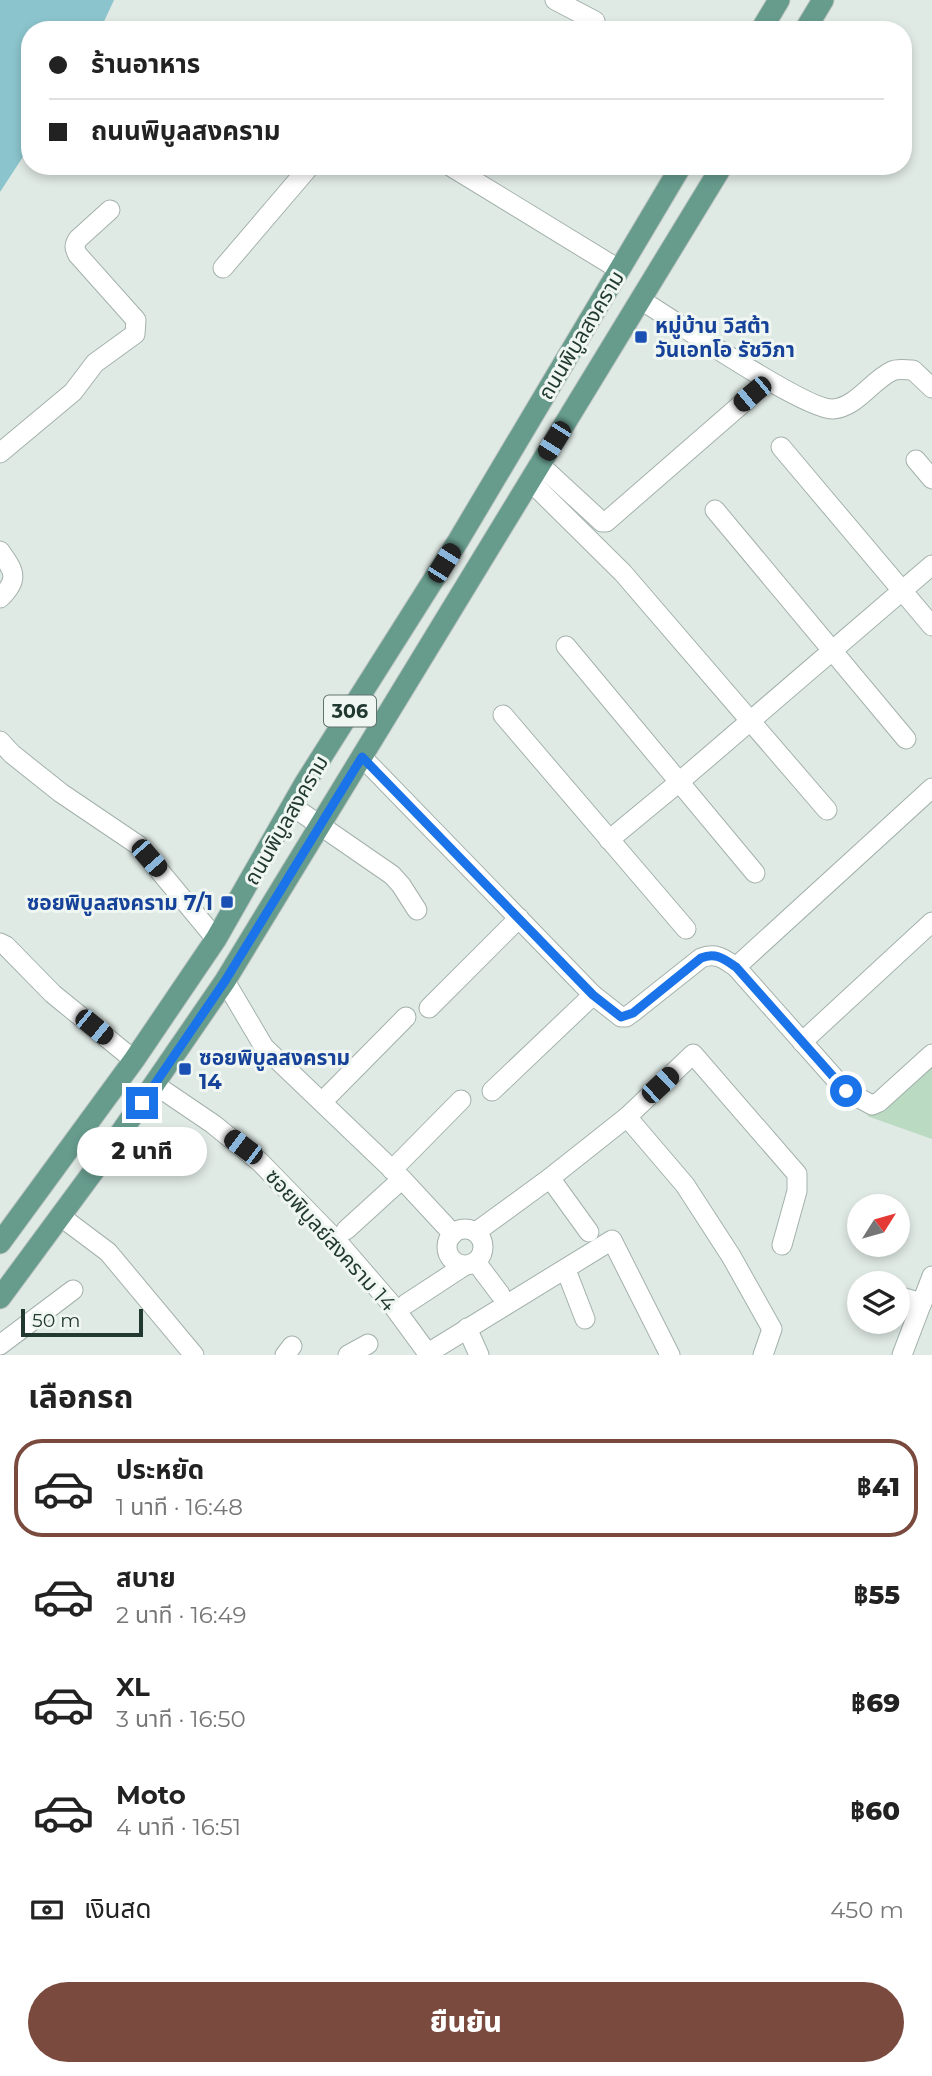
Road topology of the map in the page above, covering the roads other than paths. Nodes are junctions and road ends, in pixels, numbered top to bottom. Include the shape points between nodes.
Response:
1 (555, 0) edge
2 (779, 0) edge
3 (823, 0) edge
4 (595, 21) dead end
5 (766, 21) edge
6 (810, 21) edge
7 (302, 175) edge
8 (465, 175) edge
9 (676, 175) edge
10 (717, 175) edge
11 (110, 210) dead end
12 (223, 268) dead end
13 (620, 270) junction
14 (641, 300) junction
15 (932, 388) edge
16 (752, 394) dead end
17 (780, 447) dead end
18 (0, 453) edge
19 (916, 460) dead end
20 (535, 472) junction
21 (932, 479) edge
22 (715, 510) dead end
23 (0, 551) edge
24 (932, 565) edge
25 (902, 591) junction
26 (0, 598) edge
27 (932, 626) edge
28 (566, 646) dead end
29 (833, 649) junction
30 (503, 715) dead end
31 (749, 720) junction
32 (906, 739) dead end
33 (0, 741) edge
34 (362, 757) junction
35 (678, 783) junction
36 (932, 788) edge
37 (292, 806) junction
38 (827, 810) dead end
39 (320, 826) junction
40 (609, 840) junction
41 (263, 858) junction
42 (755, 873) dead end
43 (288, 877) junction
44 (417, 910) dead end
45 (519, 918) junction
46 (932, 922) edge
47 (686, 929) dead end
48 (216, 939) junction
49 (0, 943) edge
50 (736, 967) junction
51 (225, 981) junction
52 (593, 995) junction
53 (429, 1008) dead end
54 (406, 1017) dead end
55 (802, 1042) junction
56 (932, 1054) edge
57 (134, 1060) junction
58 (155, 1084) junction
59 (492, 1091) dead end
60 (461, 1100) dead end
61 (322, 1102) junction
62 (627, 1117) junction
63 (397, 1174) junction
64 (550, 1178) junction
65 (60, 1216) junction
66 (346, 1230) dead end
67 (476, 1232) junction
68 (589, 1232) dead end
69 (453, 1234) junction
70 (0, 1243) edge
71 (782, 1245) dead end
72 (470, 1264) junction
73 (566, 1270) junction
74 (932, 1276) edge
75 (73, 1290) dead end
76 (500, 1294) dead end
77 (0, 1298) edge
78 (910, 1300) edge
79 (922, 1303) junction
80 (406, 1304) dead end
81 (585, 1319) dead end
82 (467, 1328) junction
83 (368, 1344) dead end
84 (0, 1345) edge
85 (428, 1354) edge
86 (194, 1355) edge
87 (348, 1355) edge
88 (479, 1355) edge
89 (670, 1355) edge
90 (763, 1355) edge
91 (902, 1355) edge

1 - 4 street
2 - 5 main road
3 - 6 main road
7 - 12 street
8 - 13 street
9 - 13 main road, ถนนพิบูลสงคราม / 306
10 - 14 main road, ถนนพิบูลสงคราม / 306
11 - 18 street via 78,239 75,250 136,320 135,334 95,363 73,392
13 - 37 main road, ถนนพิบูลสงคราม / 306
14 - 15 street via 818,407 846,405 893,370 913,370
14 - 20 main road, ถนนพิบูลสงคราม / 306
16 - 20 street via 606,522
17 - 25 street
19 - 21 street
20 - 31 street
20 - 34 main road, ถนนพิบูลสงคราม / 306
22 - 29 street
23 - 26 street via 14,579
24 - 25 street
25 - 27 street
25 - 29 street
28 - 35 street
29 - 31 street
29 - 32 street
30 - 40 street
31 - 35 street
31 - 38 street
33 - 48 street via 61,793 138,845
34 - 39 main road, ถนนพิบูลสงคราม / 306
34 - 45 street
35 - 40 street
35 - 42 street
36 - 50 street
37 - 39 street
37 - 41 main road, ถนนพิบูลสงคราม / 306
39 - 43 main road, ถนนพิบูลสงคราม / 306
39 - 44 street via 397,880
40 - 47 street
41 - 43 main road
41 - 48 main road, ถนนพิบูลสงคราม / 306
43 - 51 main road, ถนนพิบูลสงคราม / 306
45 - 52 street
45 - 53 street
46 - 55 street
48 - 57 main road, ถนนพิบูลสงคราม / 306
49 - 57 street via 53,994
50 - 52 street via 720,956 707,955 626,1017
50 - 55 street
51 - 58 main road, ถนนพิบูลสงคราม / 306
51 - 61 street via 264,1047
52 - 59 street
54 - 61 street
55 - 56 street via 846,1091 872,1105
57 - 70 main road, ถนนพิบูลสงคราม / 306
58 - 65 main road, ถนนพิบูลสงคราม / 306
58 - 85 street, ซอยพิบูลย์สงคราม 14 via 260,1162 337,1241
60 - 63 street
61 - 63 street
62 - 64 street
62 - 71 street via 693,1054 796,1174 797,1191
62 - 90 street via 685,1185 731,1256 772,1329
63 - 66 street
63 - 69 street
64 - 67 street
64 - 68 street
65 - 77 main road, ถนนพิบูลสงคราม / 306
65 - 86 street via 108,1252
67 - 69 street via 467,1229
67 - 72 street via 482,1254
69 - 72 street via 447,1251 453,1261
72 - 76 street
72 - 80 street
73 - 81 street
73 - 82 street
73 - 89 street via 612,1240
74 - 79 street
75 - 84 street
78 - 79 street
79 - 91 street
82 - 85 street
82 - 88 street
83 - 87 street

